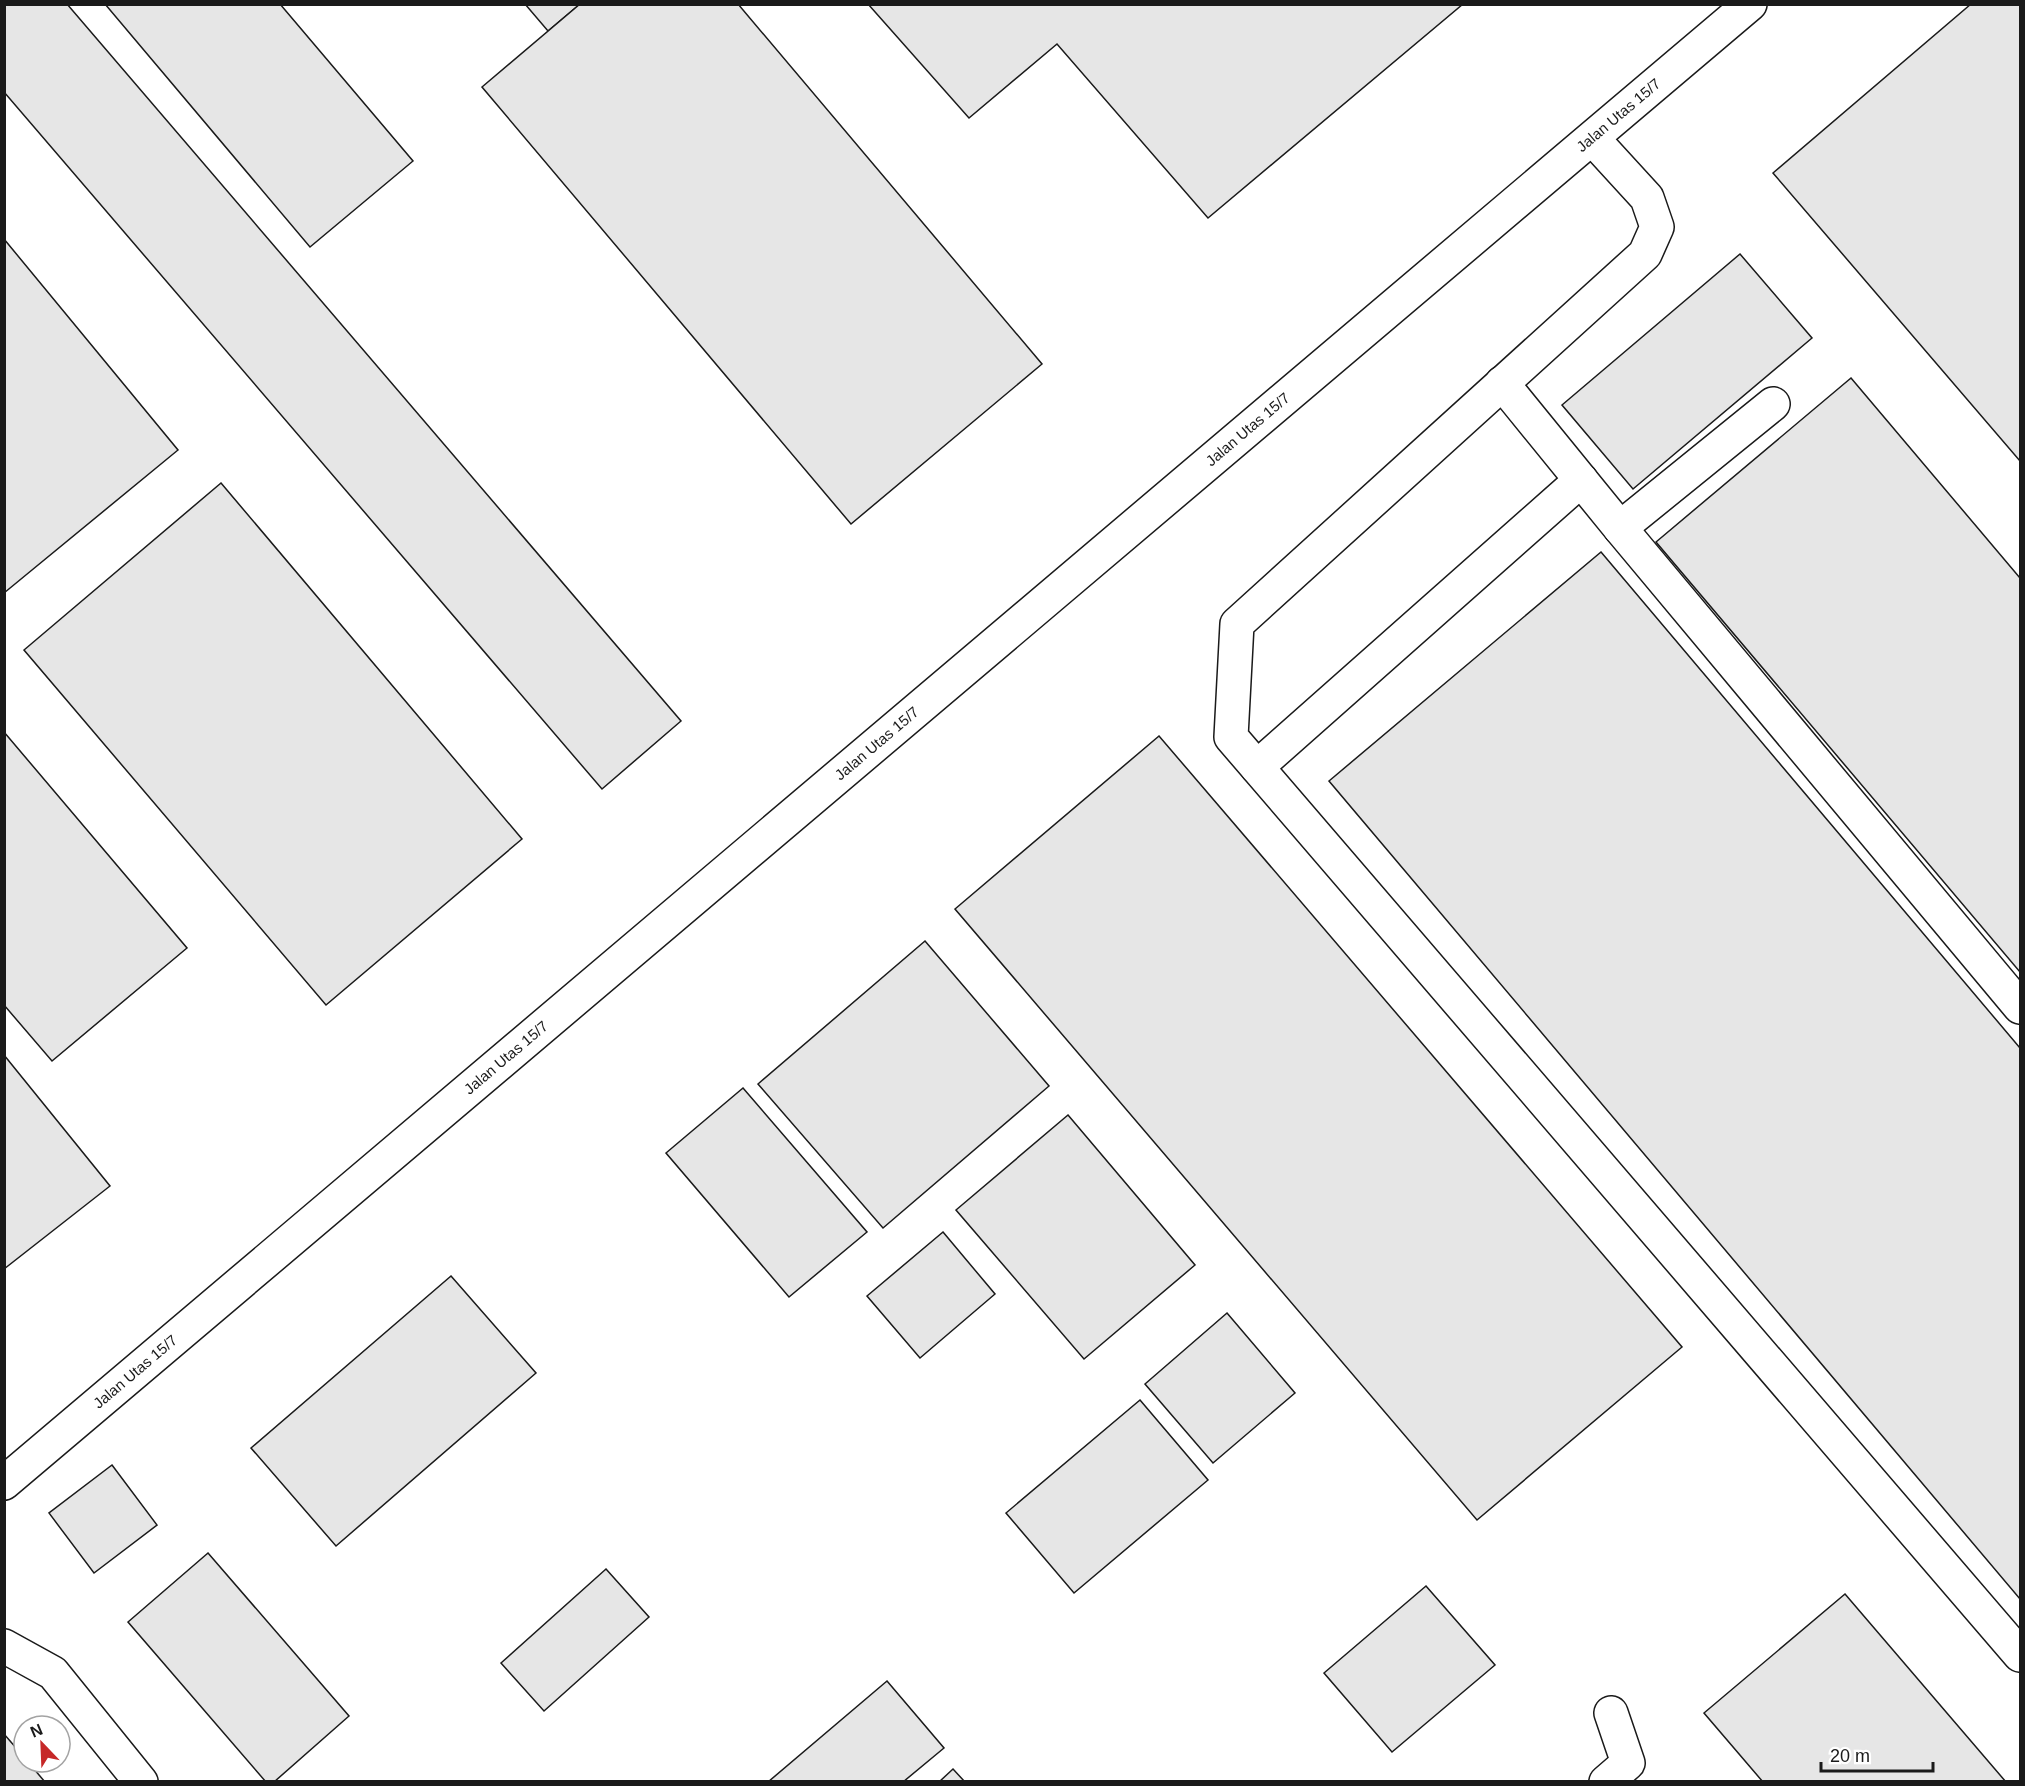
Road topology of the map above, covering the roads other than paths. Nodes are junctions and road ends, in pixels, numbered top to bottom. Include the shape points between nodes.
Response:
1 (1750, 4) edge
2 (1593, 139) junction
3 (1502, 383) junction
4 (1773, 404) dead end
5 (1581, 480) junction
6 (1620, 528) junction
7 (1257, 767) junction
8 (2020, 1007) edge
9 (4, 1483) edge
10 (4, 1646) edge
11 (2020, 1655) edge
12 (1611, 1713) dead end
13 (141, 1782) edge
14 (1606, 1782) edge

1 - 2 street, Jalan Utas 15/7
2 - 3 street via 1647,198 1657,227 1645,254
2 - 9 street, Jalan Utas 15/7
3 - 5 street
3 - 7 street via 1237,624 1231,737
4 - 6 street
5 - 6 street
5 - 7 street
6 - 8 street
7 - 11 street
10 - 13 street via 53,1673
12 - 14 street via 1628,1763

